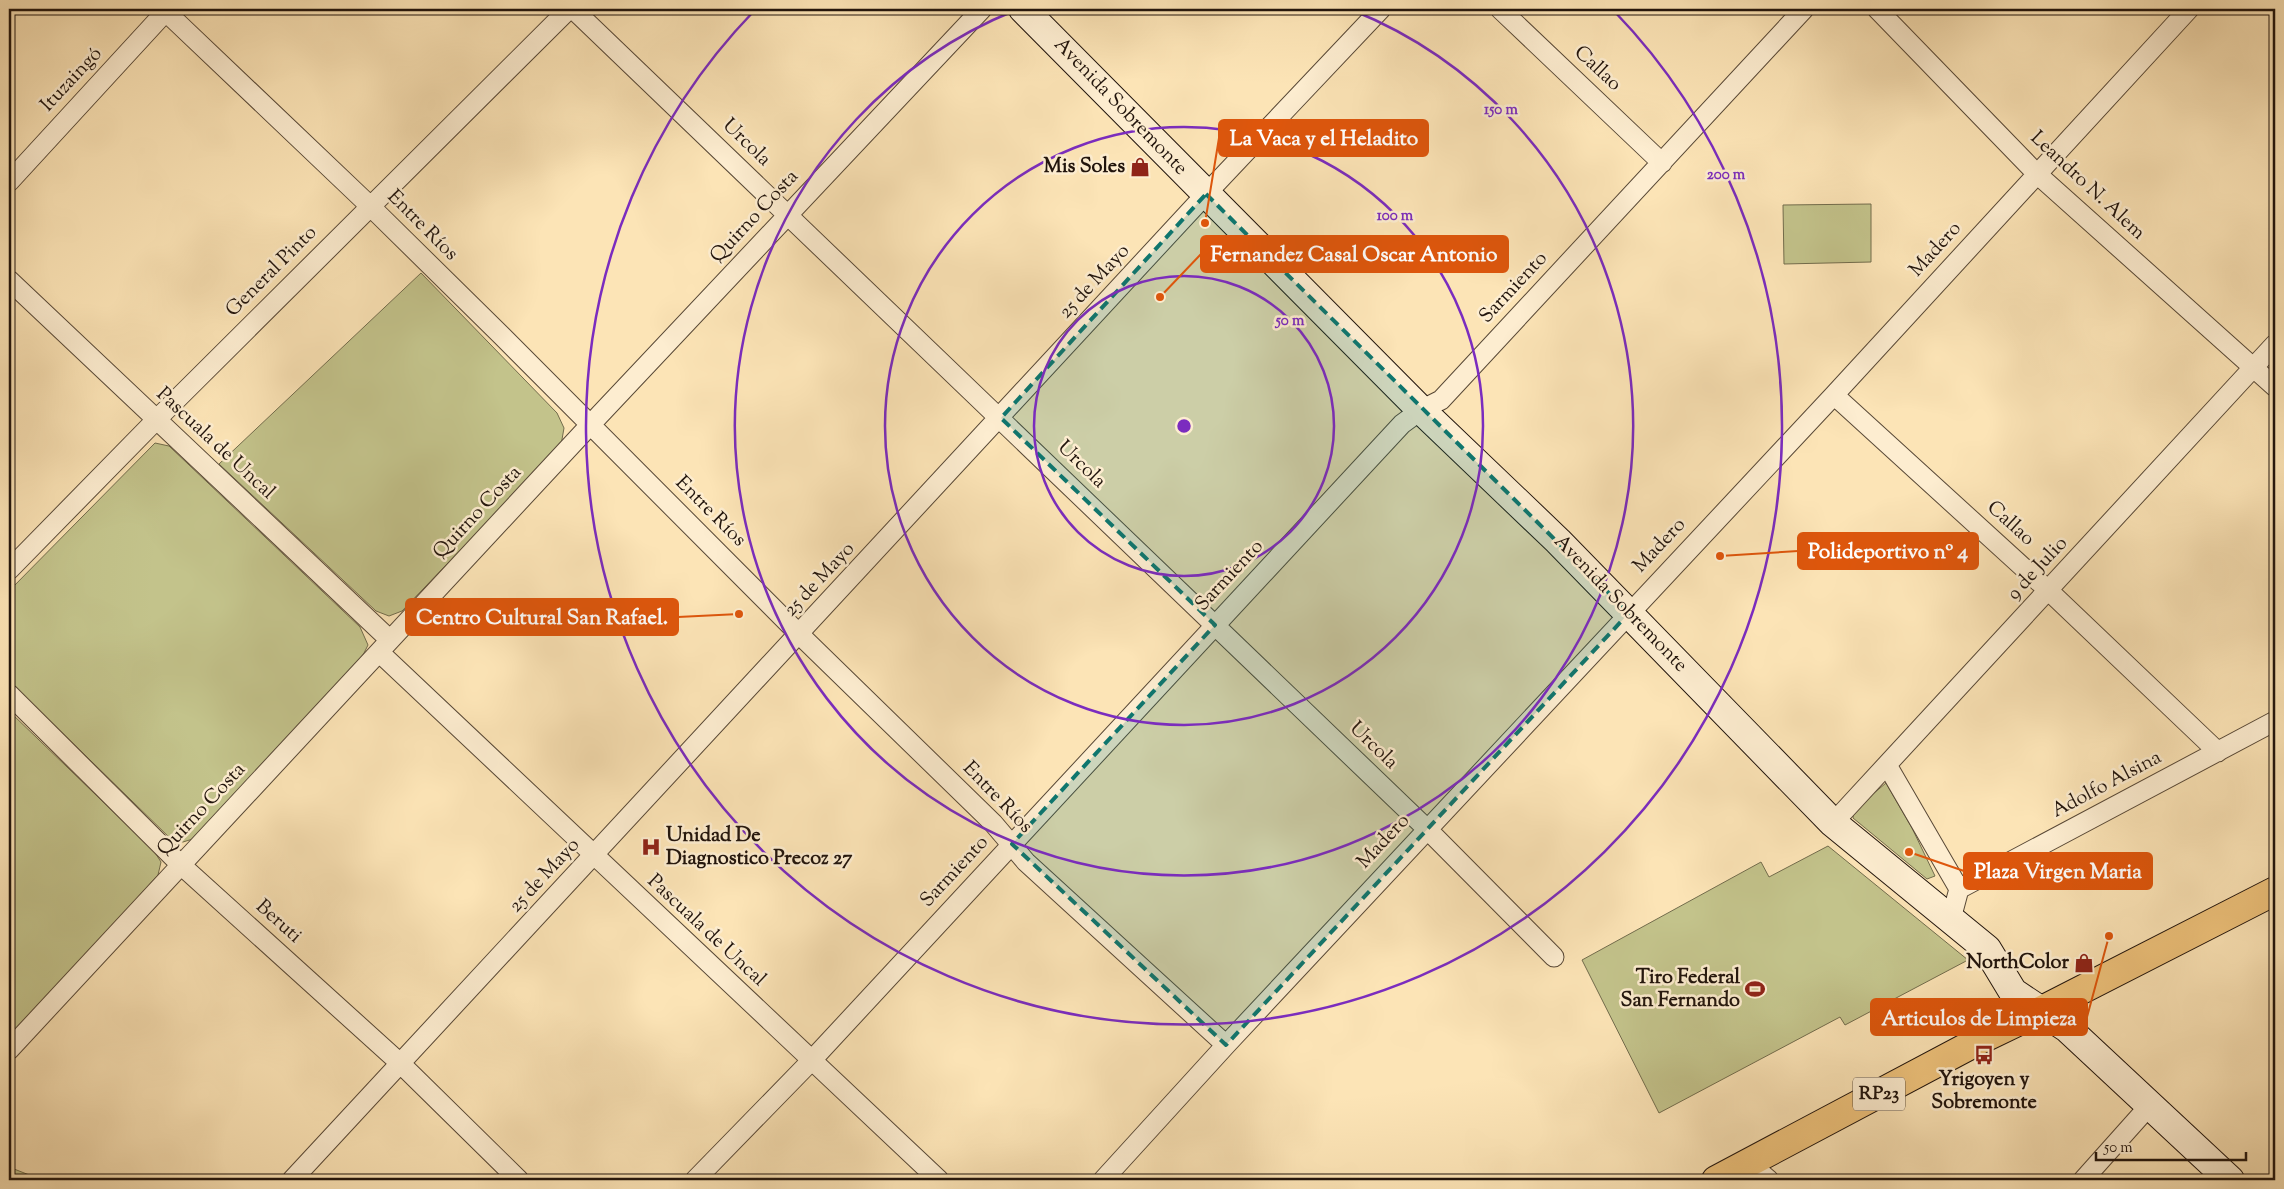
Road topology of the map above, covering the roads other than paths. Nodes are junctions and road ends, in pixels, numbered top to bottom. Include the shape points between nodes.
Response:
1 (569, 9) edge
2 (573, 9) edge
3 (982, 9) edge
4 (1024, 9) edge
5 (1381, 9) edge
6 (1500, 9) edge
7 (1804, 9) edge
8 (1877, 9) edge
9 (2189, 9) edge
10 (165, 10) edge
11 (1662, 162) junction
12 (2036, 173) junction
13 (9, 182) edge
14 (1206, 194) junction
15 (370, 206) junction
16 (788, 215) junction
17 (9, 280) edge
18 (2275, 344) edge
19 (2254, 367) junction
20 (2275, 387) edge
21 (1834, 395) junction
22 (1421, 410) junction
23 (1000, 418) junction
24 (156, 419) junction
25 (591, 424) junction
26 (9, 570) edge
27 (2049, 591) junction
28 (1630, 613) junction
29 (1216, 625) junction
30 (800, 635) junction
31 (384, 646) junction
32 (9, 694) edge
33 (2275, 722) edge
34 (2218, 752) junction
35 (1886, 764) junction
36 (1833, 823) junction
37 (1427, 829) junction
38 (1012, 844) junction
39 (594, 856) junction
40 (181, 865) junction
41 (1959, 889) junction
42 (2275, 891) edge
43 (1951, 920) junction
44 (1554, 957) dead end
45 (2042, 1010) junction
46 (1226, 1045) junction
47 (9, 1050) edge
48 (810, 1060) junction
49 (401, 1064) junction
50 (2150, 1105) junction
51 (1748, 1163) junction
52 (292, 1180) edge
53 (519, 1180) edge
54 (695, 1180) edge
55 (939, 1180) edge
56 (1103, 1180) edge
57 (1716, 1180) edge
58 (1769, 1180) edge
59 (2083, 1180) edge
60 (2230, 1180) edge

1 - 15 street, General Pinto
2 - 16 street, Urcola
3 - 16 street, Quirno Costa
4 - 14 main road, Avenida Sobremonte
5 - 14 street, 25 de Mayo
6 - 11 street, Callao
7 - 11 street, Sarmiento
8 - 12 street, Leandro N. Alem
9 - 12 street, Madero
10 - 13 street, Ituzaingó
10 - 15 street, Entre Ríos
11 - 22 street, Sarmiento via 1441,400
12 - 19 street, Leandro N. Alem
12 - 21 street, Madero
14 - 22 main road, Avenida Sobremonte
14 - 23 street, 25 de Mayo
15 - 24 street, General Pinto
15 - 25 street, Entre Ríos
16 - 23 street, Urcola
16 - 25 street, Quirno Costa
17 - 24 street, Pascuala de Uncal
18 - 19 street, 9 de Julio
19 - 20 street, Leandro N. Alem
19 - 27 street, 9 de Julio
21 - 27 street, Callao
21 - 28 street, Madero
22 - 28 main road, Avenida Sobremonte
22 - 29 street, Sarmiento via 1402,424
23 - 29 street, Urcola
23 - 30 street, 25 de Mayo
24 - 26 street, General Pinto
24 - 31 street, Pascuala de Uncal
25 - 30 street, Entre Ríos
25 - 31 street, Quirno Costa
27 - 34 street, Callao
27 - 35 street, 9 de Julio
28 - 36 main road, Avenida Sobremonte
28 - 37 street, Madero
29 - 37 street, Urcola
29 - 38 street, Sarmiento
30 - 38 street, Entre Ríos
30 - 39 street, 25 de Mayo
31 - 39 street, Pascuala de Uncal
31 - 40 street, Quirno Costa
32 - 40 street, Beruti
33 - 34 street, Adolfo Alsina
34 - 41 street, Adolfo Alsina
35 - 36 street, 9 de Julio
35 - 41 street
36 - 43 main road, Avenida Sobremonte
37 - 44 street, Urcola
37 - 46 street, Madero
38 - 46 street, Entre Ríos via 1026,862
38 - 48 street, Sarmiento
39 - 48 street, Pascuala de Uncal
39 - 49 street, 25 de Mayo
40 - 47 street, Quirno Costa
40 - 49 street, Beruti
41 - 43 street
42 - 45 main road, RP23
43 - 45 main road, Avenida Sobremonte via 1987,949 2013,992
45 - 50 main road, Avenida Sobremonte via 2067,1028
45 - 51 main road, RP23
46 - 56 street, Madero
48 - 54 street, Sarmiento
48 - 55 street, Pascuala de Uncal
49 - 52 street, 25 de Mayo
49 - 53 street, Beruti
50 - 59 street
50 - 60 main road, Avenida Sobremonte
51 - 57 main road, RP23
51 - 58 street

